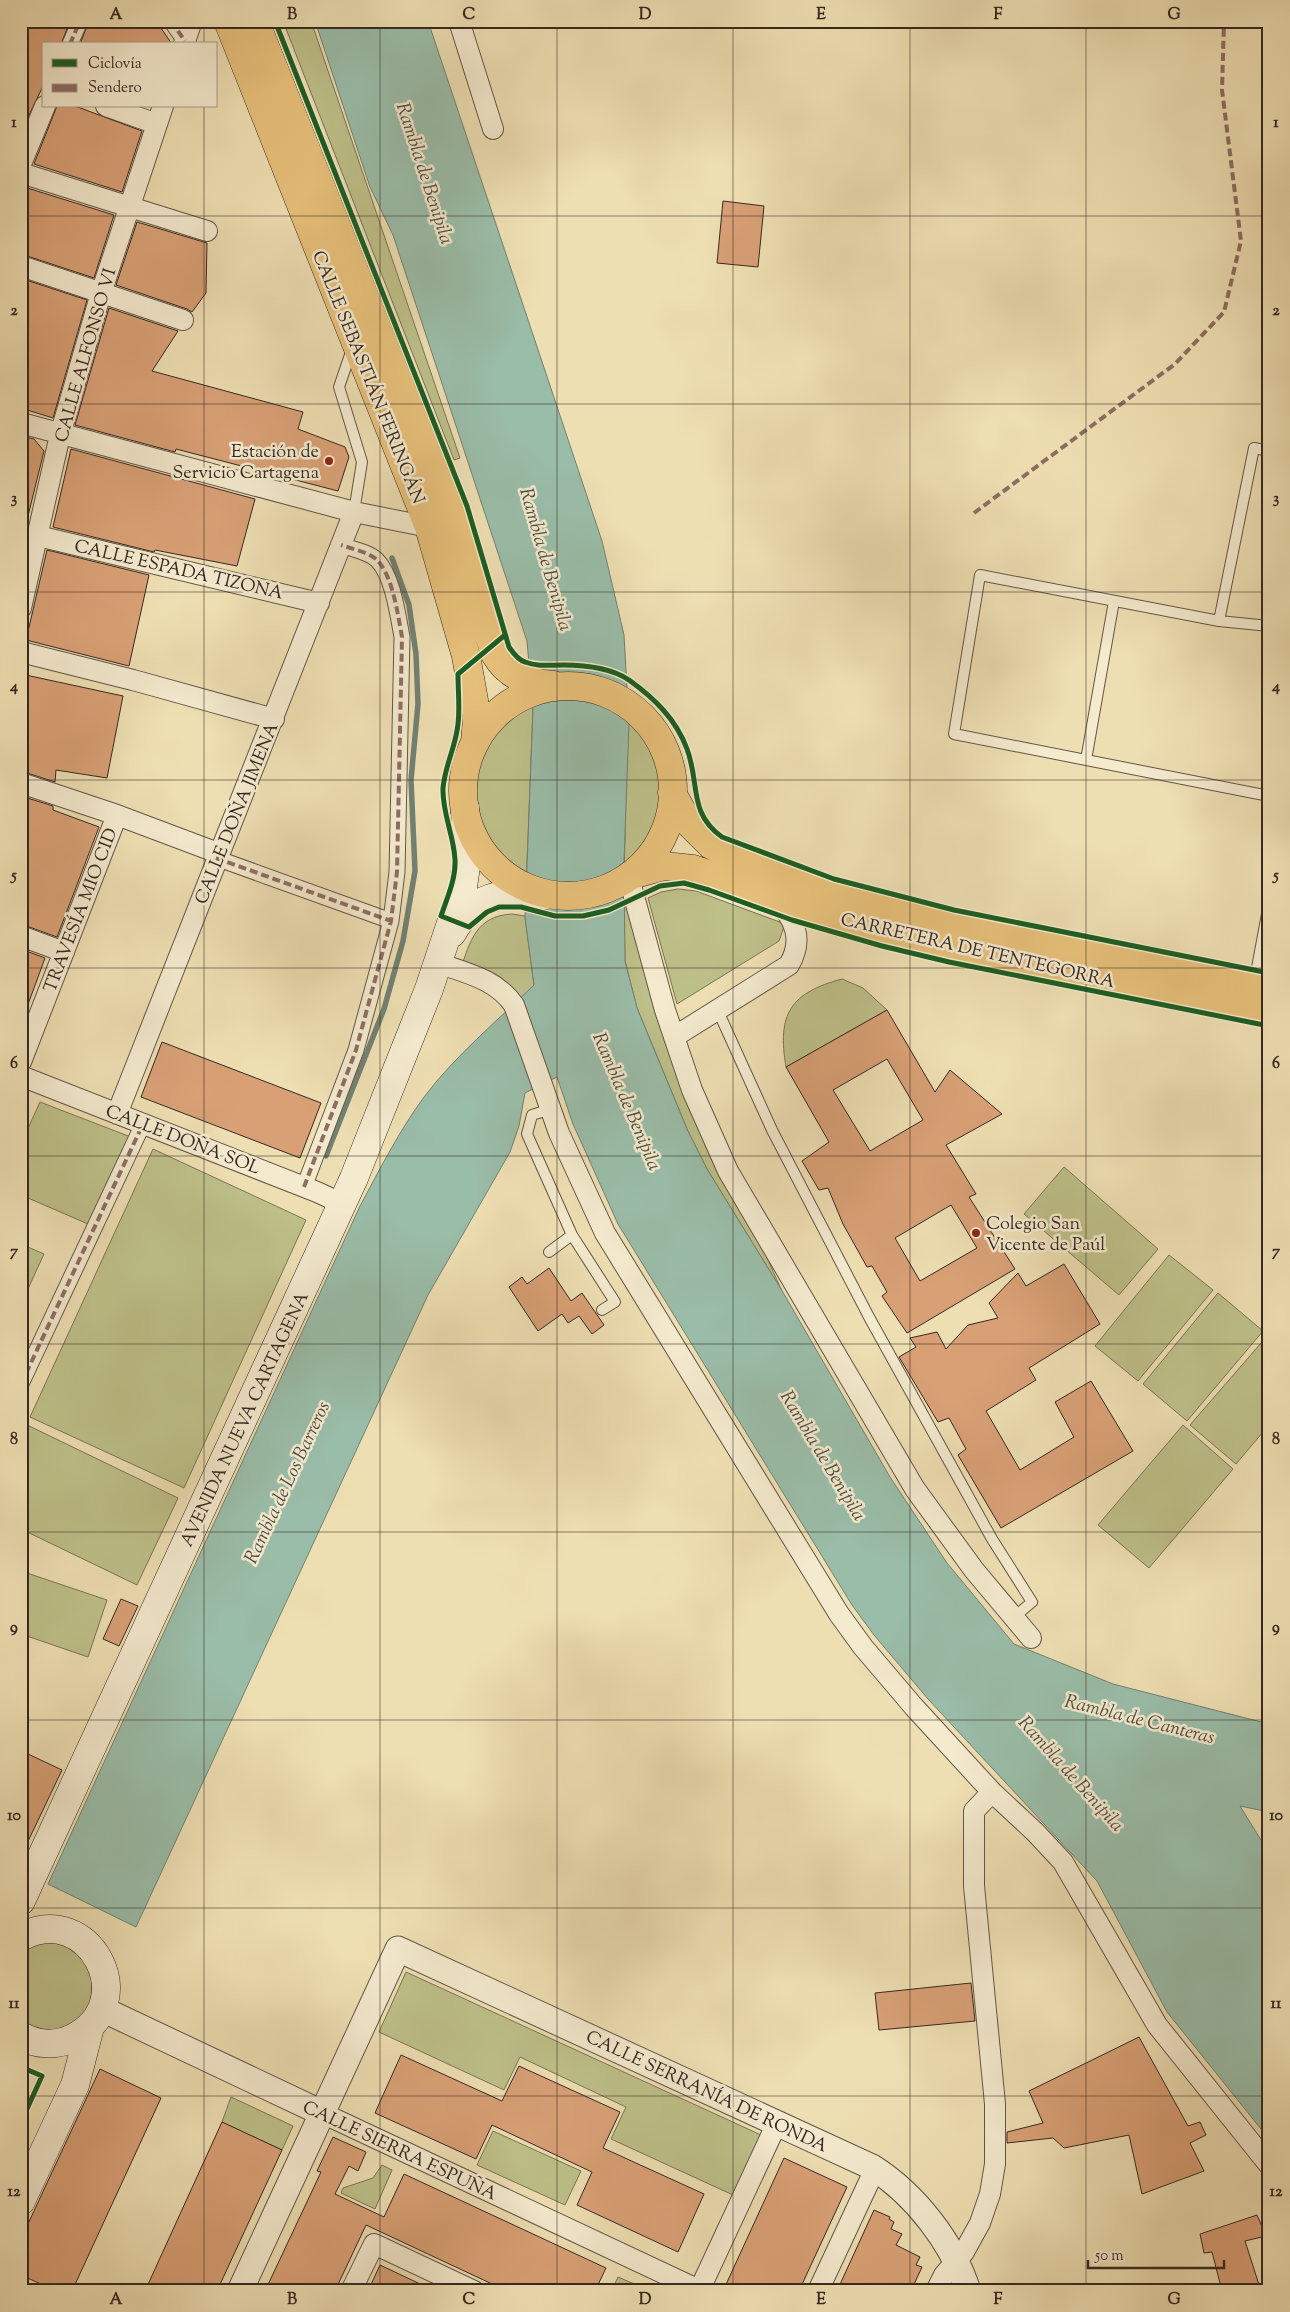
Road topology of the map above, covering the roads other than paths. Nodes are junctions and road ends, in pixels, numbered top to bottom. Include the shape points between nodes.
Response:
1 (80, 21) edge
2 (171, 21) edge
3 (192, 21) edge
4 (228, 21) edge
5 (245, 21) edge
6 (255, 21) edge
7 (459, 21) edge
8 (71, 42) edge
9 (184, 42) edge
10 (280, 85) junction
11 (44, 108) edge
12 (118, 108) edge
13 (160, 115) edge
14 (493, 129) dead end
15 (21, 164) edge
16 (21, 173) edge
17 (130, 207) junction
18 (207, 231) dead end
19 (21, 266) edge
20 (101, 293) junction
21 (182, 320) dead end
22 (355, 341) junction
23 (21, 423) edge
24 (60, 435) junction
25 (1269, 451) edge
26 (354, 512) junction
27 (428, 527) junction
28 (38, 536) junction
29 (342, 545) junction
30 (22, 598) edge
31 (1114, 601) junction
32 (320, 603) junction
33 (1219, 621) junction
34 (1269, 626) edge
35 (21, 652) edge
36 (539, 686) junction
37 (274, 719) junction
38 (475, 743) junction
39 (1086, 760) junction
40 (21, 783) edge
41 (672, 793) junction
42 (1269, 796) edge
43 (465, 808) junction
44 (117, 815) junction
45 (217, 855) junction
46 (629, 878) junction
47 (532, 892) junction
48 (775, 899) junction
49 (1269, 904) edge
50 (391, 921) junction
51 (21, 936) edge
52 (64, 952) junction
53 (439, 960) junction
54 (1261, 986) edge
55 (718, 1011) junction
56 (1269, 1012) edge
57 (674, 1037) junction
58 (21, 1062) edge
59 (21, 1076) edge
60 (550, 1109) junction
61 (117, 1114) junction
62 (143, 1124) junction
63 (304, 1187) junction
64 (343, 1204) junction
65 (572, 1235) junction
66 (549, 1252) dead end
67 (602, 1310) dead end
68 (22, 1382) edge
69 (1014, 1618) junction
70 (1032, 1638) dead end
71 (992, 1792) junction
72 (33, 1876) junction
73 (21, 1901) edge
74 (67, 1932) junction
75 (21, 1936) edge
76 (96, 2018) junction
77 (21, 2036) edge
78 (322, 2113) junction
79 (777, 2122) junction
80 (1269, 2165) edge
81 (875, 2169) junction
82 (21, 2201) edge
83 (955, 2261) junction
84 (699, 2290) edge
85 (240, 2291) edge
86 (351, 2291) edge
87 (474, 2291) edge
88 (818, 2291) edge
89 (936, 2291) edge
90 (968, 2291) edge

1 - 8 street
2 - 9 street
3 - 9 street
4 - 22 main road, CALLE SEBASTIÁN FERINGÁN
5 - 10 main road via 251,38
6 - 10 main road, CALLE SEBASTIÁN FERINGÁN
7 - 14 street
10 - 36 main road, CALLE SEBASTIÁN FERINGÁN via 452,516 492,647 506,669
11 - 15 street
12 - 13 street
13 - 17 street, CALLE ALFONSO VI
16 - 17 street
17 - 18 street
17 - 20 street, CALLE ALFONSO VI
19 - 20 street
20 - 21 street
20 - 24 street, CALLE ALFONSO VI
22 - 26 lane via 339,387 362,462
22 - 27 main road, CALLE SEBASTIÁN FERINGÁN
23 - 24 street
24 - 26 street
24 - 28 street, CALLE ALFONSO VI
25 - 33 lane via 1254,448
26 - 27 street
26 - 29 street, CALLE DOÑA JIMENA
27 - 38 main road, CALLE SEBASTIÁN FERINGÁN via 466,656 477,717
28 - 30 street, CALLE ALFONSO VI
28 - 32 street, CALLE ESPADA TIZONA
29 - 32 street, CALLE DOÑA JIMENA
29 - 50 street via 377,560 395,600 402,637 398,872
31 - 33 lane
31 - 39 lane
31 - 39 lane via 980,575 954,734
32 - 37 street, CALLE DOÑA JIMENA
33 - 34 lane
35 - 37 street
36 - 38 main road via 493,716
36 - 41 main road via 587,686 628,704 661,741 670,769
37 - 45 street, CALLE DOÑA JIMENA
38 - 43 main road via 466,775
39 - 42 lane
40 - 44 street
41 - 46 main road via 669,819 659,843
41 - 54 main road, CARRETERA DE TENTEGORRA via 688,822 712,845 750,863 831,892 950,923
43 - 47 main road via 476,841 489,860 505,876
43 - 53 main road, AVENIDA NUEVA CARTAGENA via 465,876
44 - 45 street
44 - 52 street, TRAVESÍA MIO CID
45 - 50 street
45 - 61 street, CALLE DOÑA JIMENA
46 - 47 main road, CARRETERA DE TENTEGORRA via 586,896 565,897
46 - 48 main road, CARRETERA DE TENTEGORRA via 664,866 693,869
46 - 57 street
47 - 53 main road, AVENIDA NUEVA CARTAGENA via 495,896 482,901 458,923
48 - 55 street via 786,909 796,928 797,948 793,958 782,972
48 - 56 main road, CARRETERA DE TENTEGORRA via 842,921 946,947
49 - 54 lane
50 - 63 street via 356,1050
51 - 52 street
52 - 58 street, TRAVESÍA MIO CID
53 - 60 street via 493,984 514,1005
53 - 64 main road, AVENIDA NUEVA CARTAGENA
55 - 57 street
55 - 69 lane via 772,1130 869,1317 992,1539 1032,1602
57 - 69 street via 692,1090 728,1172 786,1272 915,1490
59 - 61 street, CALLE DOÑA SOL
60 - 65 lane via 532,1115 527,1134
60 - 71 street via 605,1233 839,1614 914,1708
61 - 62 street, CALLE DOÑA SOL
62 - 63 street, CALLE DOÑA SOL
62 - 68 street
63 - 64 street, CALLE DOÑA SOL
64 - 72 main road, AVENIDA NUEVA CARTAGENA
65 - 66 lane
65 - 67 lane via 615,1302
69 - 70 street
71 - 80 street via 1063,1862 1156,2025
71 - 83 street via 974,1811 973,1863 995,2104 995,2164 990,2194 980,2223
72 - 73 main road, AVENIDA NUEVA CARTAGENA
72 - 74 main road, AVENIDA NUEVA CARTAGENA via 30,1903 36,1916 49,1927
74 - 75 main road via 46,1929
74 - 76 main road, AVENIDA NUEVA CARTAGENA via 83,1941 99,1959 106,1982
76 - 77 main road via 68,2040 56,2043 36,2042
76 - 78 street, CALLE SIERRA ESPUÑA
76 - 82 main road via 75,2085
78 - 79 street, CALLE SERRANÍA DE RONDA via 398,1949
78 - 84 street, CALLE SIERRA ESPUÑA
78 - 85 street
79 - 81 street, CALLE SERRANÍA DE RONDA
79 - 84 street
81 - 83 street, CALLE SERRANÍA DE RONDA via 929,2220
81 - 88 street
83 - 89 street
83 - 90 street, CALLE SERRANÍA DE RONDA
86 - 87 street via 374,2244

